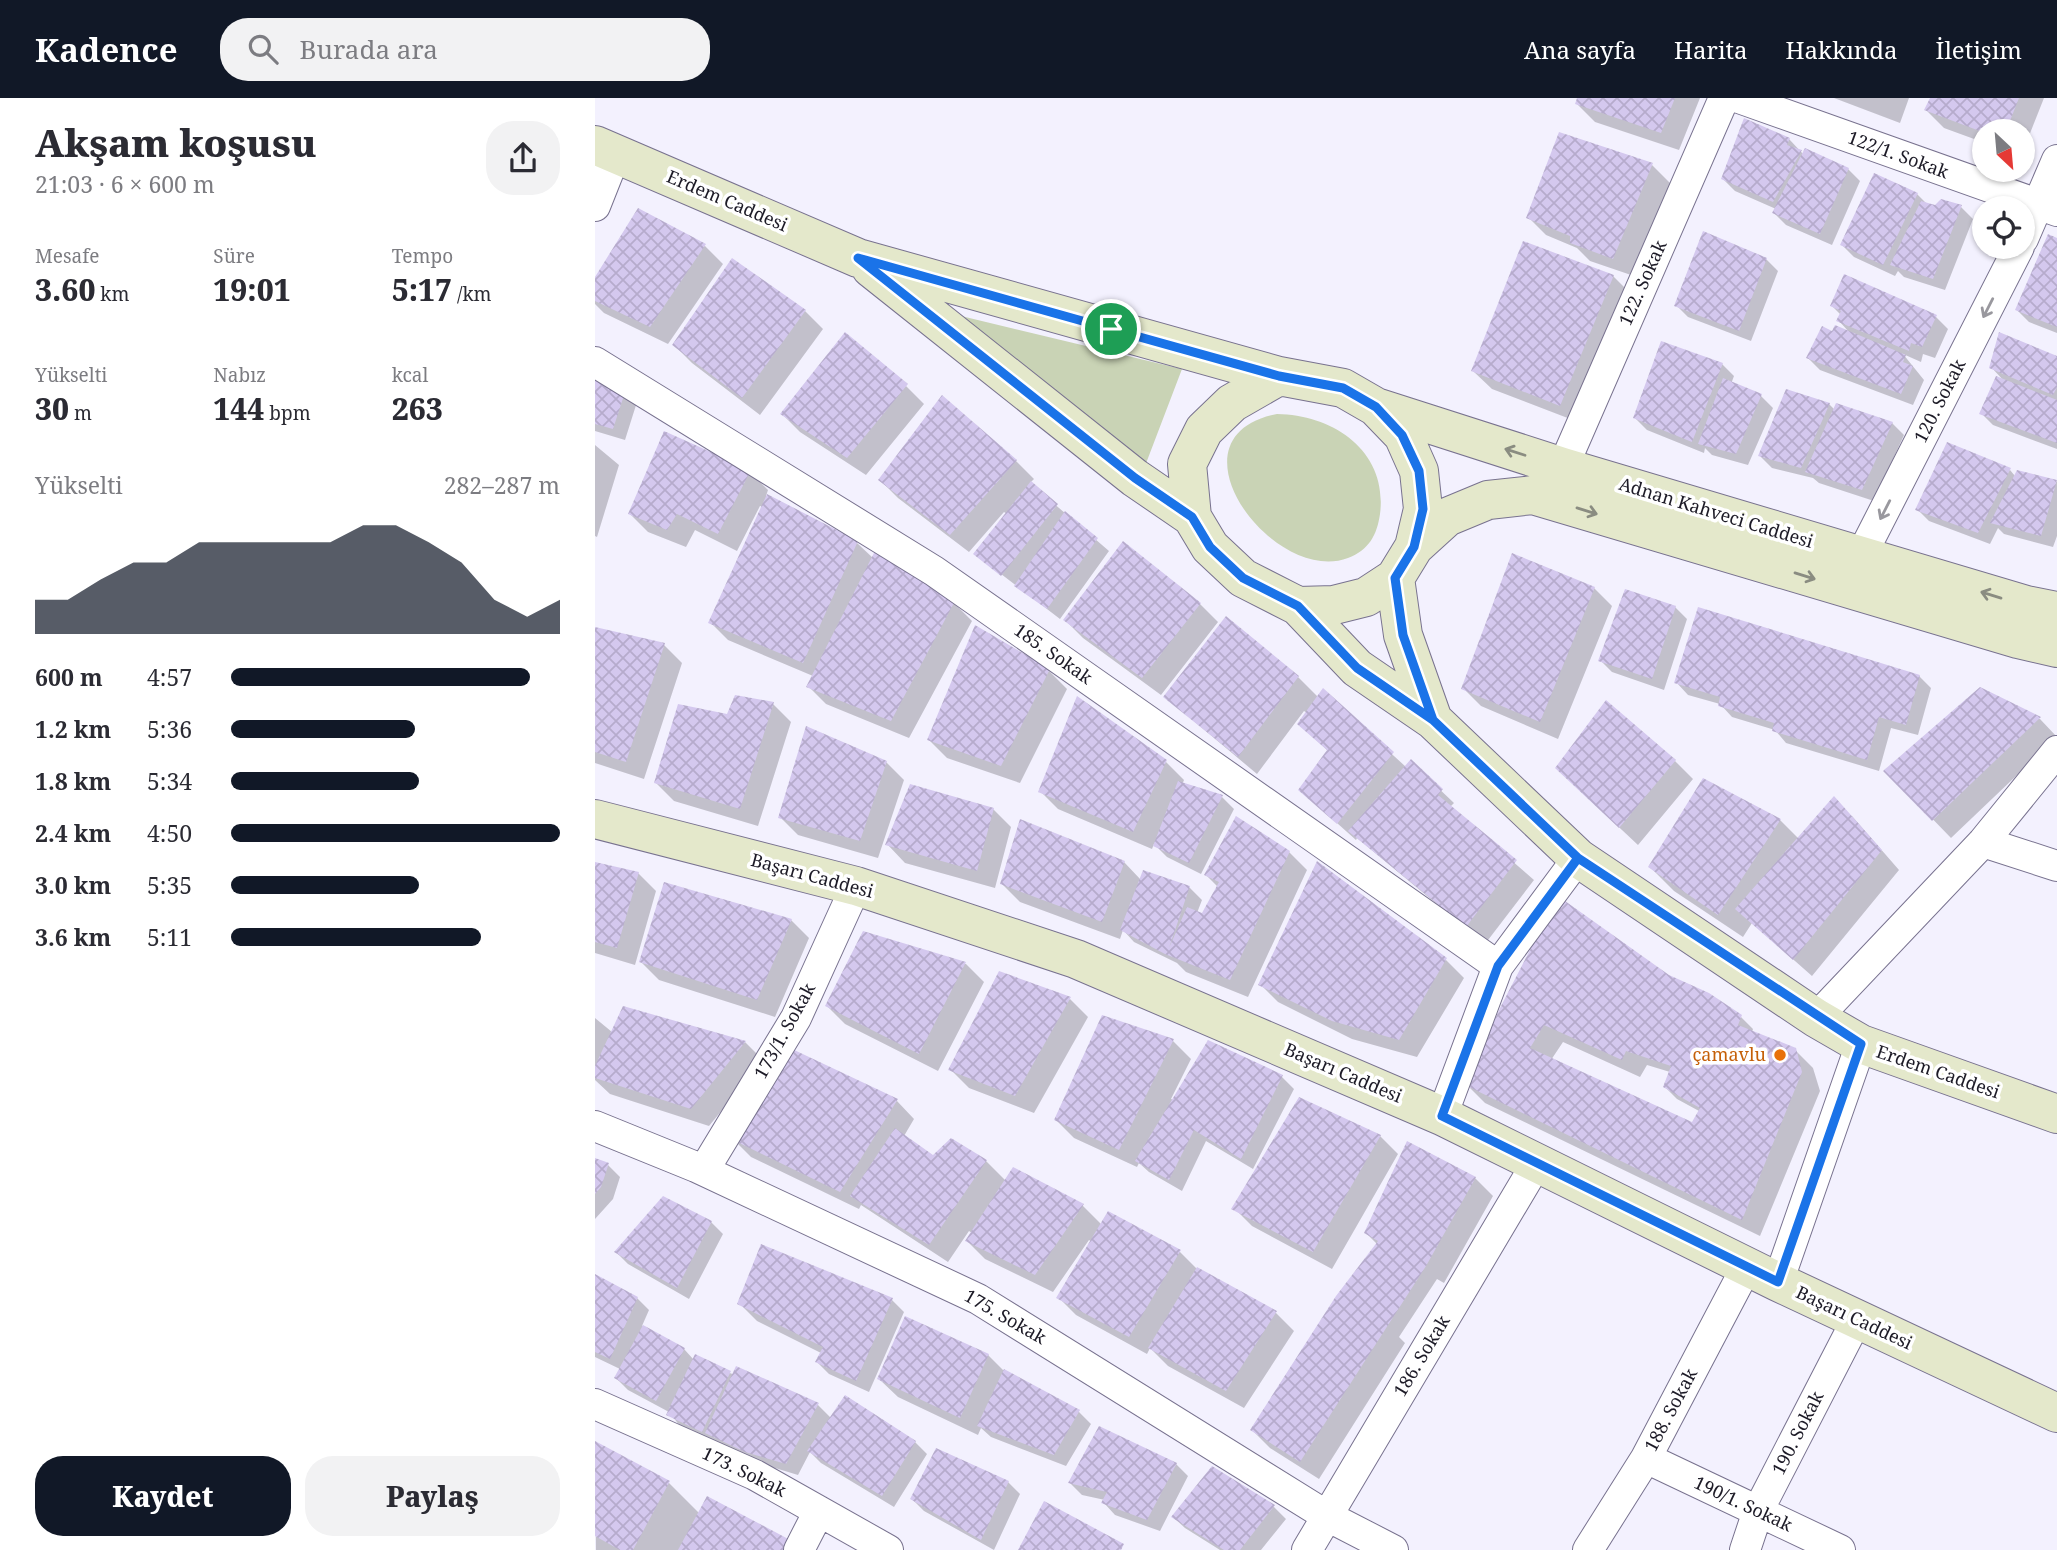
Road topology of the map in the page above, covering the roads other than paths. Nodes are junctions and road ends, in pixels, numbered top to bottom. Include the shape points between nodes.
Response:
1 (1724, 98) edge
2 (1739, 98) edge
3 (605, 149) edge
4 (2057, 160) edge
5 (595, 206) edge
6 (2048, 209) edge
7 (2035, 225) edge
8 (858, 258) junction
9 (2013, 259) edge
10 (595, 362) edge
11 (1279, 376) junction
12 (1376, 407) junction
13 (1563, 467) junction
14 (1192, 517) junction
15 (1861, 556) junction
16 (1405, 562) junction
17 (1298, 606) junction
18 (2057, 611) edge
19 (2057, 648) edge
20 (1433, 720) junction
21 (2057, 751) edge
22 (595, 819) edge
23 (1983, 842) junction
24 (1578, 858) junction
25 (2057, 866) edge
26 (856, 887) junction
27 (1498, 966) junction
28 (1816, 1018) junction
29 (1861, 1044) junction
30 (2057, 1114) edge
31 (1442, 1116) junction
32 (595, 1126) edge
33 (1538, 1161) junction
34 (703, 1170) junction
35 (1763, 1274) junction
36 (1857, 1319) junction
37 (595, 1404) edge
38 (2057, 1413) edge
39 (1646, 1458) junction
40 (819, 1511) junction
41 (1758, 1511) junction
42 (1327, 1516) junction
43 (799, 1550) edge
44 (888, 1550) edge
45 (1307, 1550) edge
46 (1393, 1550) edge
47 (1588, 1550) edge
48 (1745, 1550) edge
49 (1840, 1550) edge

1 - 13 street, 122. Sokak
2 - 6 street, 122/1. Sokak
3 - 5 street
3 - 8 main road, Erdem Caddesi
4 - 6 street
6 - 7 street
8 - 11 main road, Erdem Caddesi
8 - 14 main road, Erdem Caddesi via 1135,478
9 -> 15 street, 120. Sokak
10 - 27 street, 185. Sokak via 934,571
11 - 12 main road via 1343,388
11 - 14 main road via 1232,403 1204,430 1187,464
13 -> 12 main road, Adnan Kahveci Caddesi
12 - 16 main road via 1402,435 1419,471 1423,509
13 - 15 main road, Adnan Kahveci Caddesi
14 - 17 main road via 1210,547 1243,578
18 -> 15 main road, Adnan Kahveci Caddesi
16 - 17 main road via 1366,597 1334,605
16 -> 19 main road, Adnan Kahveci Caddesi via 1447,517 1488,500 1533,495
16 - 20 main road via 1403,635
17 - 20 main road, Erdem Caddesi via 1357,668
20 - 24 main road, Erdem Caddesi
21 - 23 street
22 - 26 main road, Başarı Caddesi
23 - 25 street
23 - 28 street
24 - 27 street
24 - 28 main road, Erdem Caddesi
26 - 31 main road, Başarı Caddesi via 1076,959
26 - 34 street, 173/1. Sokak via 796,1018
27 - 31 street
28 - 29 main road, Erdem Caddesi
29 - 30 main road, Erdem Caddesi
29 - 35 street, 188. Sokak
31 - 33 main road, Başarı Caddesi
32 - 34 street, 175. Sokak
33 - 35 main road, Başarı Caddesi
33 - 42 street, 186. Sokak
34 - 42 street, 175. Sokak via 978,1299
35 - 36 main road, Başarı Caddesi
35 - 39 street, 188. Sokak
36 - 38 main road, Başarı Caddesi
36 - 41 street, 190. Sokak
37 - 40 street, 173. Sokak via 755,1475
39 - 41 street, 190/1. Sokak
39 - 47 street, 188. Sokak
40 - 43 street
40 - 44 street, 173. Sokak
41 - 48 street, 190. Sokak
41 - 49 street, 190/1. Sokak
42 - 45 street, 186. Sokak
42 - 46 street, 175. Sokak

